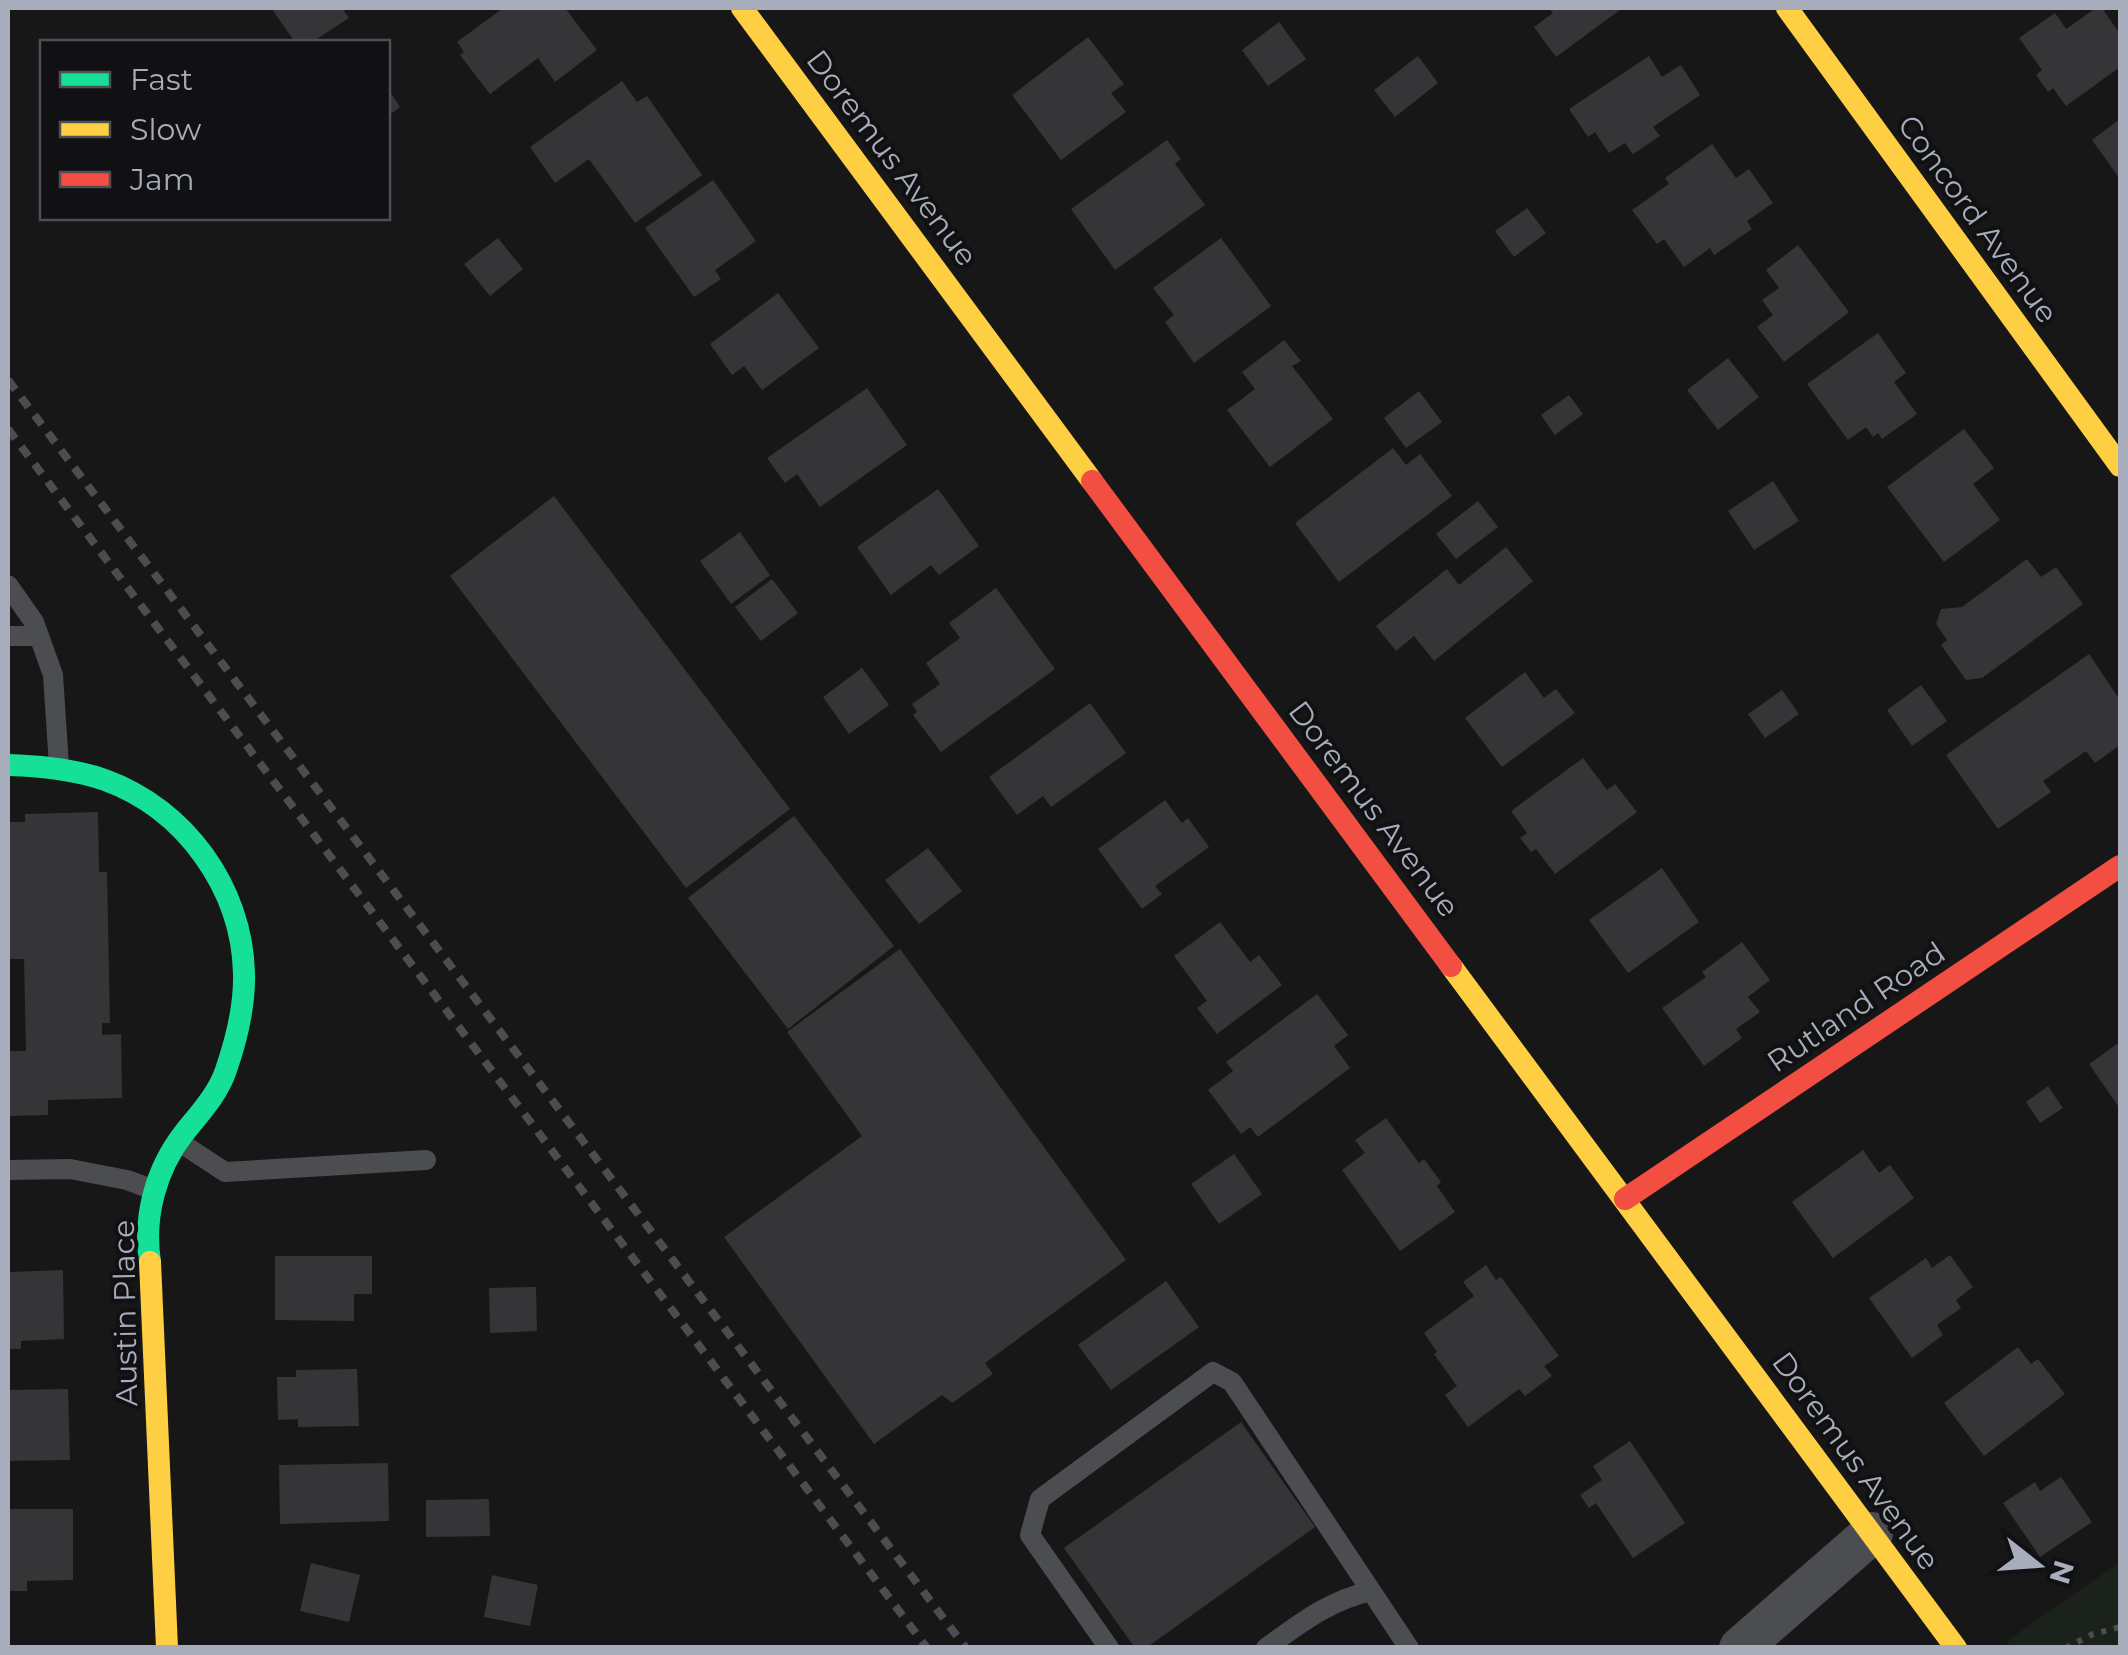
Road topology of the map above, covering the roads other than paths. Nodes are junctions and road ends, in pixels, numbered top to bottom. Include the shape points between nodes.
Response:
1 (742, 8) edge
2 (1787, 8) edge
3 (2120, 466) edge
4 (8, 585) edge
5 (8, 636) edge
6 (39, 636) junction
7 (18, 765) edge
8 (60, 768) junction
9 (2120, 866) edge
10 (179, 1142) junction
11 (426, 1160) dead end
12 (8, 1170) edge
13 (156, 1190) junction
14 (1625, 1199) junction
15 (1872, 1533) junction
16 (1371, 1592) junction
17 (167, 1648) edge
18 (1109, 1648) edge
19 (1266, 1648) edge
20 (1408, 1648) edge
21 (1740, 1648) edge
22 (1956, 1648) edge

1 - 14 street, Doremus Avenue
2 - 3 street, Concord Avenue
4 - 6 lane
5 - 6 lane
6 - 8 lane via 53,676
7 - 8 street, Austin Place
8 - 10 street, Austin Place via 126,788 170,817 227,892 243,942 246,991 239,1036 220,1085
9 - 14 street, Rutland Road
10 - 11 lane via 225,1172
10 - 13 street, Austin Place
12 - 13 lane via 70,1168
13 - 17 street, Austin Place via 148,1240
14 - 15 street, Doremus Avenue
15 - 21 street
15 - 22 street, Doremus Avenue
16 - 18 lane via 1232,1382 1213,1372 1040,1500 1030,1535
16 - 19 lane via 1321,1609
16 - 20 lane

